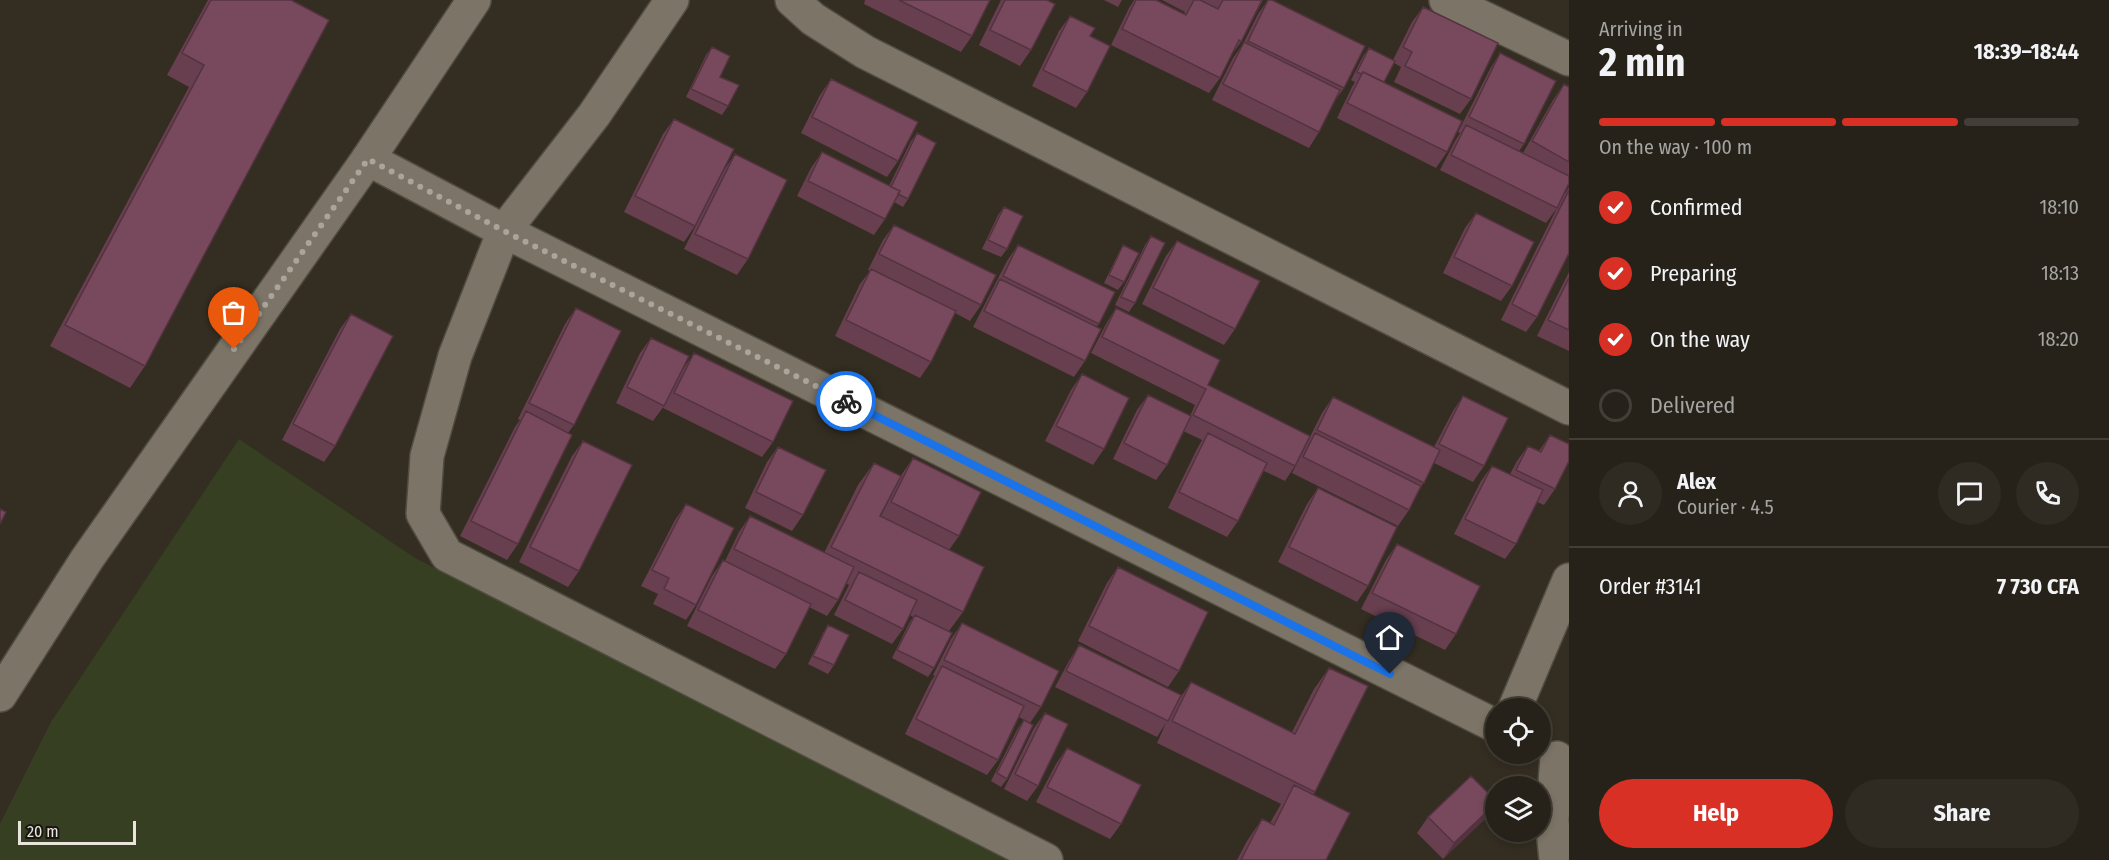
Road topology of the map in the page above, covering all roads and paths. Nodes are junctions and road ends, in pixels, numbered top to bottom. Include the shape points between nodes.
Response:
1 (474, 0) edge
2 (672, 0) edge
3 (792, 0) edge
4 (1446, 0) edge
5 (1569, 59) edge
6 (368, 159) junction
7 (504, 231) junction
8 (1569, 408) edge
9 (1569, 580) edge
10 (0, 694) edge
11 (1519, 698) edge
12 (1485, 721) edge
13 (1555, 757) edge
14 (1046, 860) edge
15 (1556, 860) edge

1 - 6 street
2 - 7 street via 594,115
3 - 8 street via 813,19 865,52
4 - 5 street
6 - 7 street
6 - 10 street via 87,559
7 - 12 street
7 - 14 street via 455,356 427,456 423,514 447,555
9 - 11 street
13 - 15 street via 1552,820

